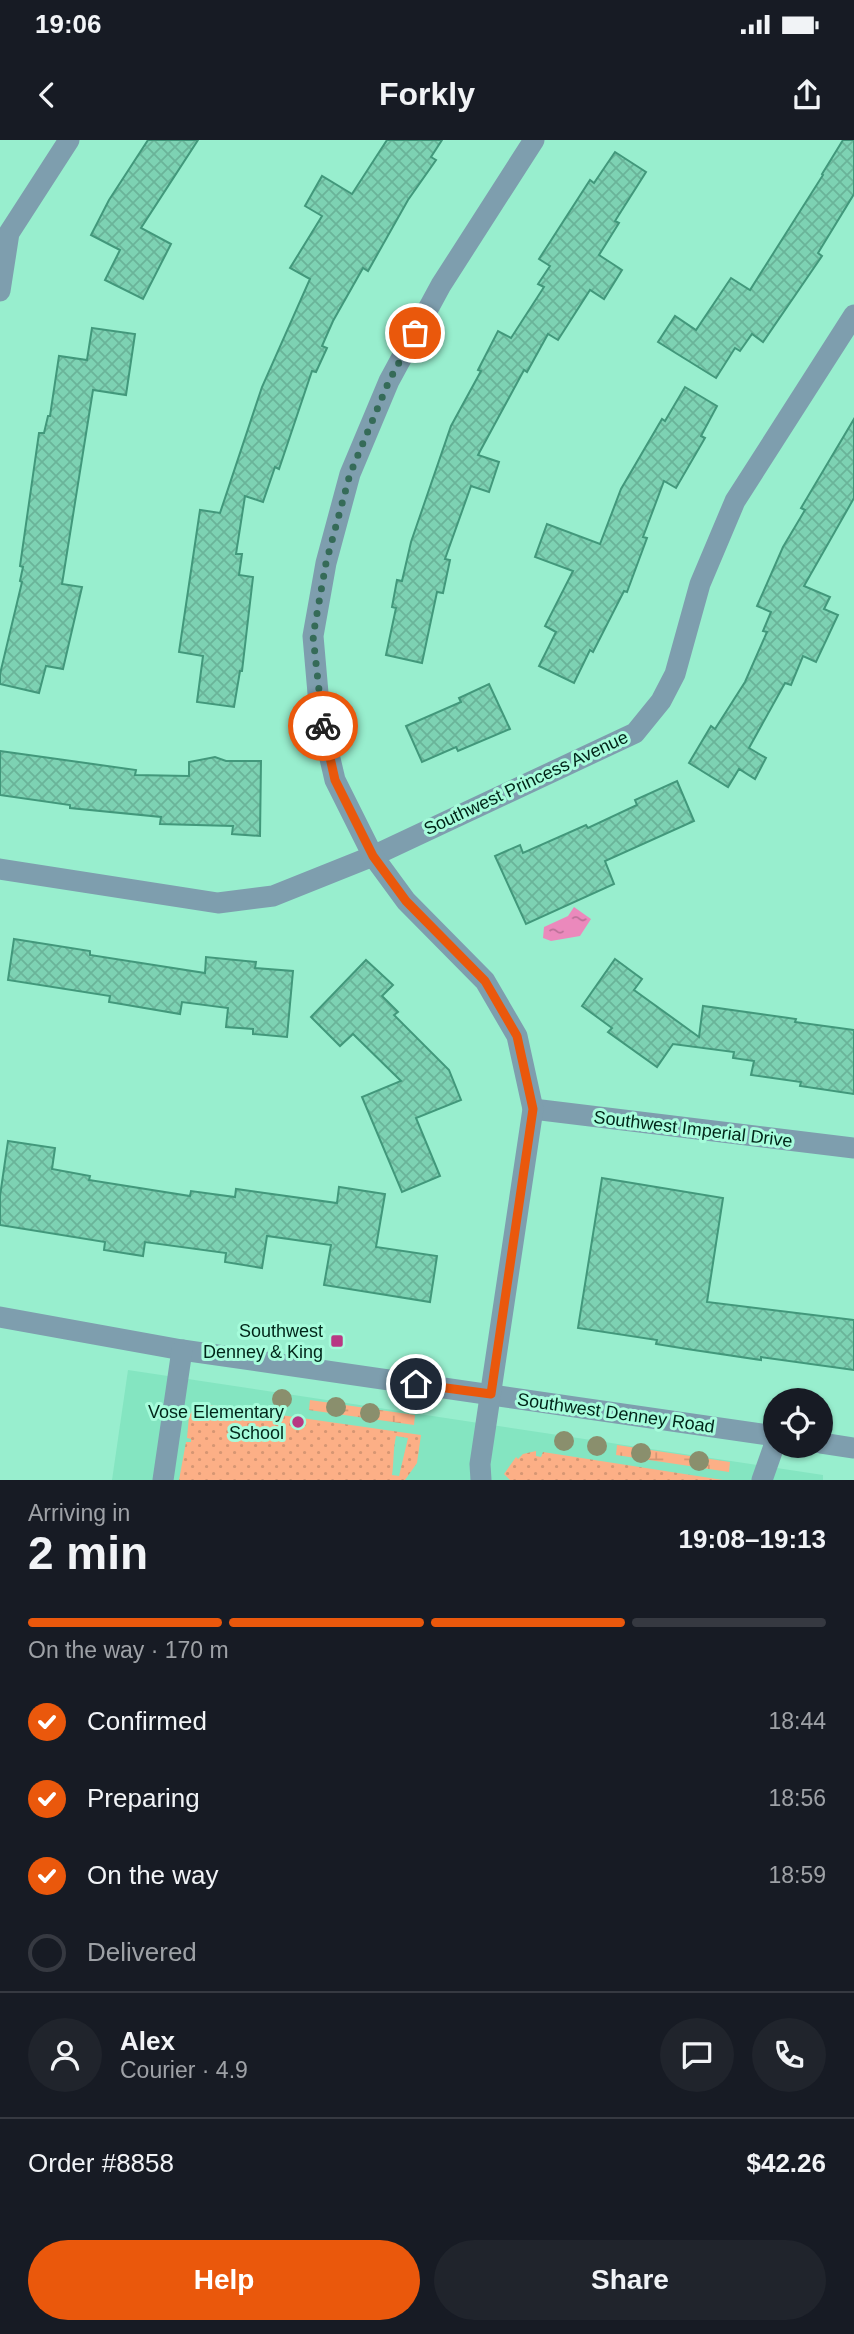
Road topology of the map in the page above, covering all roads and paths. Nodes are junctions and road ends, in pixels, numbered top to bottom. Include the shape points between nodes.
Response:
1 (69, 140) edge
2 (534, 140) edge
3 (5, 231) edge
4 (0, 291) edge
5 (854, 315) edge
6 (373, 856) junction
7 (0, 869) edge
8 (533, 1109) junction
9 (854, 1148) edge
10 (0, 1317) edge
11 (181, 1350) junction
12 (491, 1394) junction
13 (763, 1434) edge
14 (833, 1445) edge
15 (854, 1448) edge
16 (770, 1458) edge
17 (163, 1480) edge
18 (481, 1480) edge
19 (762, 1480) edge

1 - 3 street
2 - 6 street via 441,285 389,381 350,474 326,563 313,636 320,716 335,780
3 - 4 street
5 - 6 street, Southwest Princess Avenue via 735,501 701,584 675,674 661,701 635,733
6 - 7 street, Southwest Princess Avenue via 273,896 218,903
6 - 8 street via 406,901 485,981 517,1036
8 - 9 street, Southwest Imperial Drive
8 - 12 street
10 - 11 street, Southwest Denney Road
11 - 12 street, Southwest Denney Road
11 - 17 street
12 - 13 street, Southwest Denney Road
12 - 18 street
14 - 15 street
16 - 19 street

